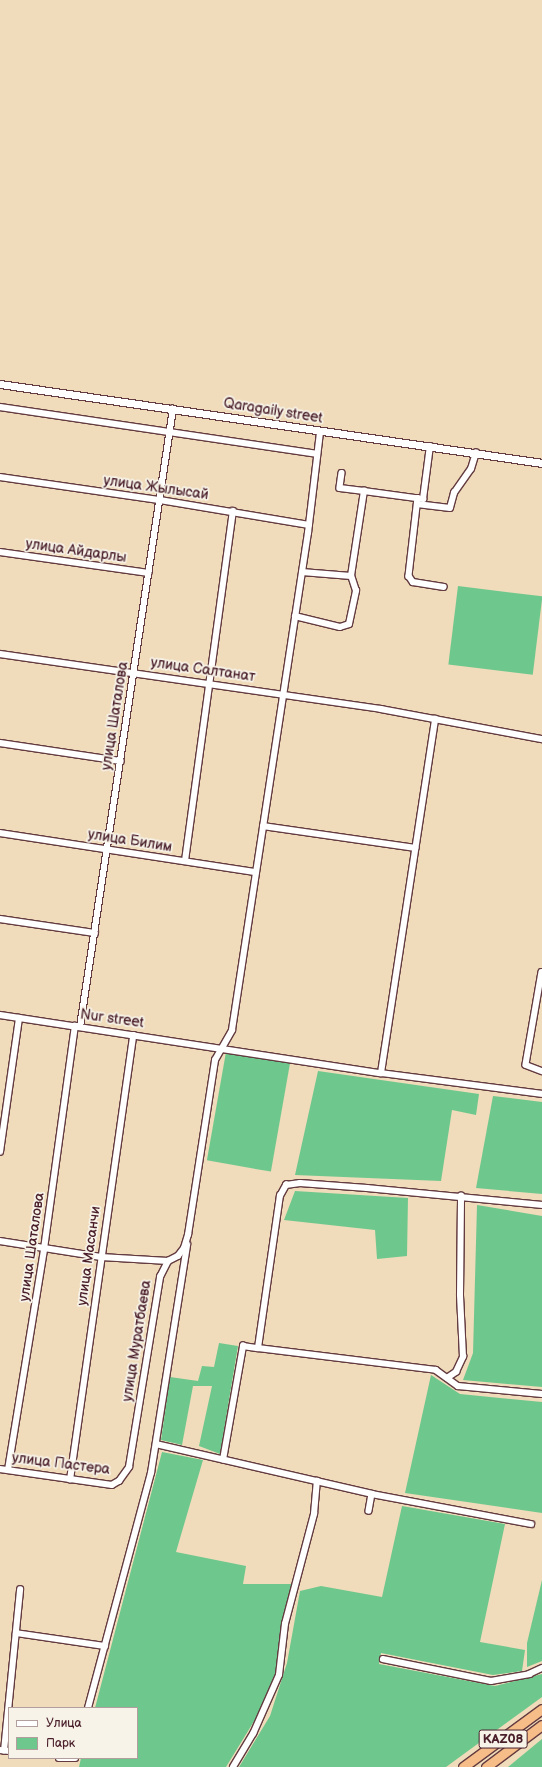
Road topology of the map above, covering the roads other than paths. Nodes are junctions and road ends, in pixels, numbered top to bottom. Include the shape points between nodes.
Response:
1 (0, 384) edge
2 (0, 407) edge
3 (173, 409) junction
4 (170, 432) junction
5 (320, 432) junction
6 (430, 446) junction
7 (476, 453) junction
8 (317, 454) junction
9 (542, 463) edge
10 (342, 473) dead end
11 (0, 477) edge
12 (364, 491) junction
13 (160, 500) junction
14 (418, 501) junction
15 (233, 512) junction
16 (309, 525) junction
17 (0, 552) edge
18 (302, 572) junction
19 (149, 573) junction
20 (351, 576) junction
21 (444, 587) dead end
22 (295, 616) junction
23 (0, 654) edge
24 (134, 672) junction
25 (210, 684) junction
26 (284, 694) junction
27 (435, 719) junction
28 (542, 739) edge
29 (0, 744) edge
30 (121, 761) junction
31 (263, 826) junction
32 (0, 833) edge
33 (416, 848) junction
34 (108, 850) junction
35 (184, 861) junction
36 (256, 872) junction
37 (0, 919) edge
38 (95, 933) junction
39 (542, 972) edge
40 (0, 1015) edge
41 (19, 1018) junction
42 (77, 1026) junction
43 (133, 1035) junction
44 (221, 1046) junction
45 (542, 1071) edge
46 (381, 1073) junction
47 (542, 1094) edge
48 (0, 1152) edge
49 (461, 1196) junction
50 (542, 1205) edge
51 (188, 1235) junction
52 (0, 1241) edge
53 (44, 1249) junction
54 (101, 1257) junction
55 (168, 1261) junction
56 (258, 1348) junction
57 (447, 1378) junction
58 (542, 1394) edge
59 (156, 1444) junction
60 (223, 1460) junction
61 (0, 1469) edge
62 (8, 1470) junction
63 (70, 1480) junction
64 (119, 1481) joint
65 (317, 1481) junction
66 (372, 1494) junction
67 (369, 1511) dead end
68 (531, 1524) dead end
69 (20, 1590) dead end
70 (16, 1633) junction
71 (105, 1646) junction
72 (383, 1659) dead end
73 (542, 1668) edge
74 (8, 1707) edge
75 (88, 1707) edge
76 (542, 1709) edge
77 (8, 1712) edge
78 (542, 1726) edge
79 (4, 1751) edge
80 (233, 1767) edge
81 (463, 1767) edge
82 (486, 1767) edge

1 - 3 street, Qaragaily street
2 - 4 street
3 - 4 street, улица Шаталова
3 - 5 street, Qaragaily street
4 - 8 street
4 - 13 street, улица Шаталова
5 - 6 street, Qaragaily street
5 - 8 street, улица Муратбаева
6 - 7 street, Qaragaily street
6 - 14 street via 423,499
7 - 9 street, Qaragaily street
7 - 14 street via 471,469 454,493 450,508
8 - 16 street, улица Муратбаева
10 - 12 street via 340,488
11 - 13 street, улица Жылысай
12 - 14 street
12 - 20 street
13 - 15 street, улица Жылысай
13 - 19 street, улица Шаталова
14 - 21 street via 409,576 413,582
15 - 16 street, улица Жылысай
15 - 25 street
16 - 18 street, улица Муратбаева
17 - 19 street, улица Айдарлы
18 - 20 street
18 - 22 street, улица Муратбаева
19 - 24 street, улица Шаталова
20 - 22 street via 356,591 349,624 340,627
22 - 26 street, улица Муратбаева
23 - 24 street, улица Салтанат
24 - 25 street, улица Салтанат
24 - 30 street, улица Шаталова
25 - 26 street, улица Салтанат
25 - 35 street
26 - 27 street, улица Салтанат
26 - 31 street, улица Муратбаева
27 - 28 street, улица Салтанат
27 - 33 street
29 - 30 street
30 - 34 street, улица Шаталова
31 - 33 street
31 - 36 street, улица Муратбаева
32 - 34 street, улица Билим
33 - 46 street
34 - 35 street, улица Билим
34 - 38 street, улица Шаталова
35 - 36 street, улица Билим
36 - 44 street, улица Муратбаева via 232,1030
37 - 38 street
38 - 42 street, улица Шаталова
39 - 45 street via 526,1065
40 - 41 street, Nur street
41 - 42 street, Nur street
41 - 48 street
42 - 43 street, Nur street
42 - 53 street, улица Шаталова
43 - 44 street, Nur street
43 - 54 street, улица Масанчи
44 - 46 street, Nur street
44 - 51 street, улица Муратбаева via 210,1082
46 - 47 street, Nur street
49 - 50 street
49 - 56 street via 300,1183 286,1185 280,1196
49 - 57 street via 460,1295 464,1357 456,1372
51 - 55 street, улица Муратбаева via 178,1256
51 - 59 street
52 - 53 street
53 - 54 street
53 - 62 street, улица Шаталова
54 - 55 street
54 - 63 street, улица Масанчи
55 - 64 street, улица Муратбаева via 160,1276 153,1308 129,1467
56 - 57 street via 436,1370
56 - 60 street via 243,1346
57 - 58 street via 458,1386
59 - 60 street
59 - 71 street via 151,1473
60 - 65 street
61 - 62 street, улица Пастера
62 - 63 street, улица Пастера
63 - 64 street, улица Пастера via 112,1485
65 - 66 street
65 - 80 street via 314,1514 285,1624 279,1675 253,1734
66 - 67 street
66 - 68 street
69 - 70 street
70 - 71 street
70 - 74 street
71 - 75 street
72 - 73 street via 491,1681 529,1674
76 - 81 highway, KAZ08
77 - 79 street
78 - 82 highway, KAZ08

